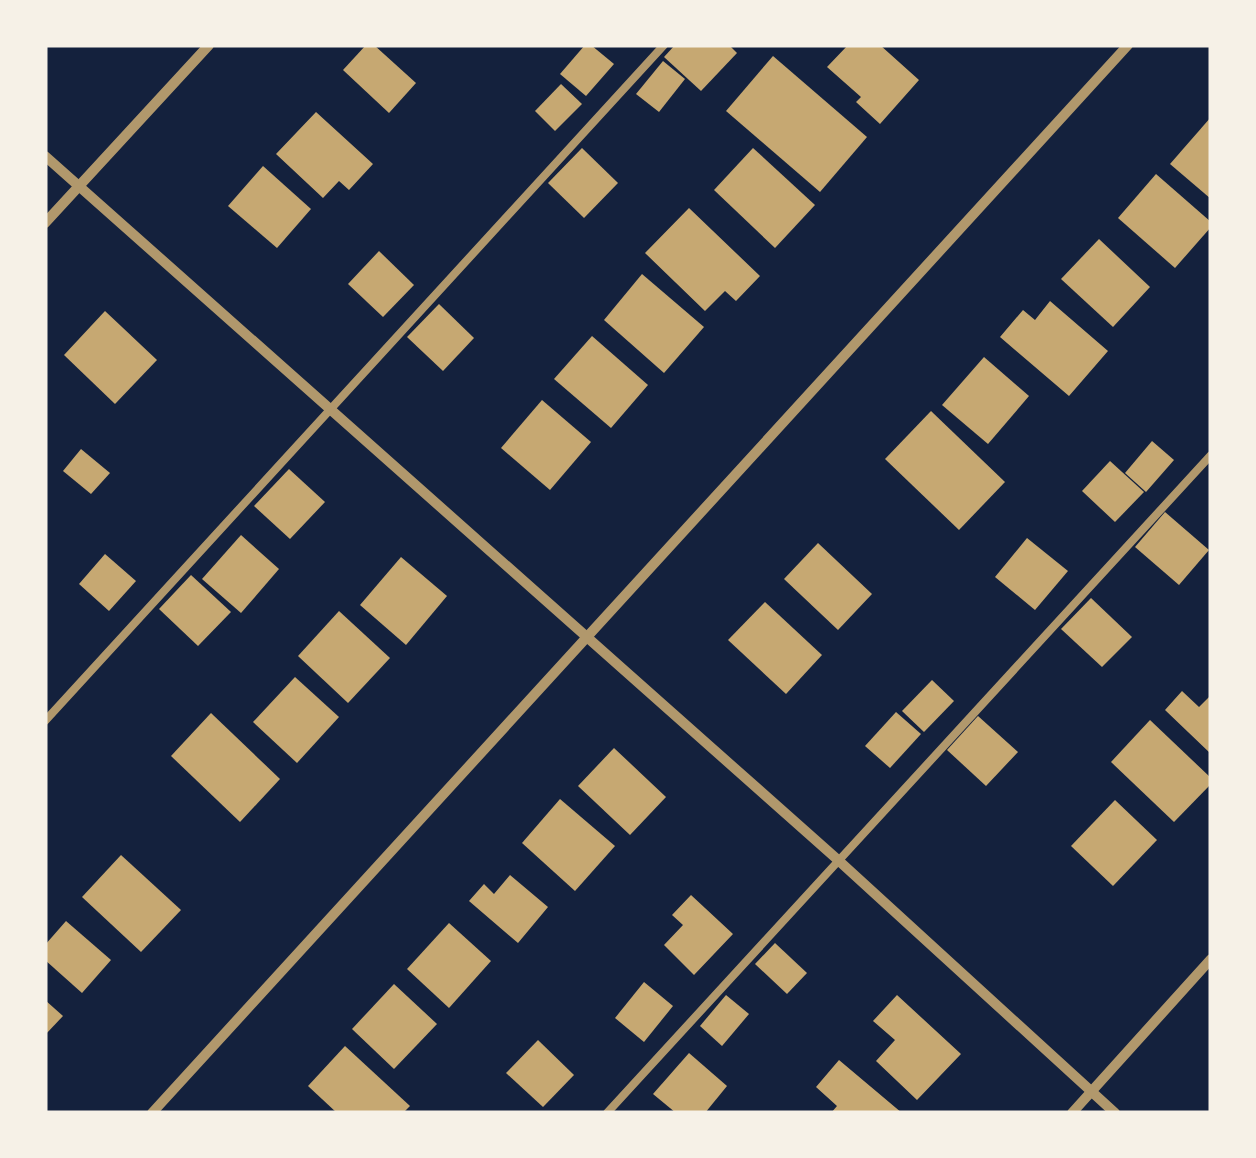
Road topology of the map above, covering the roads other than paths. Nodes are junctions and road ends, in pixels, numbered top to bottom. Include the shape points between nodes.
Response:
1 (209, 45) edge
2 (664, 45) edge
3 (1128, 45) edge
4 (45, 156) edge
5 (79, 186) junction
6 (45, 223) edge
7 (330, 410) junction
8 (1211, 455) edge
9 (586, 638) junction
10 (45, 721) edge
11 (838, 860) junction
12 (1211, 959) edge
13 (1090, 1092) junction
14 (152, 1113) edge
15 (606, 1113) edge
16 (1072, 1113) edge
17 (1115, 1113) edge

1 - 5 street
2 - 7 lane
3 - 9 street
4 - 5 street
5 - 6 street
5 - 7 street
7 - 9 street
7 - 10 lane
8 - 11 lane
9 - 11 street
9 - 14 street
11 - 13 street
11 - 15 lane
12 - 13 street
13 - 16 street
13 - 17 street

